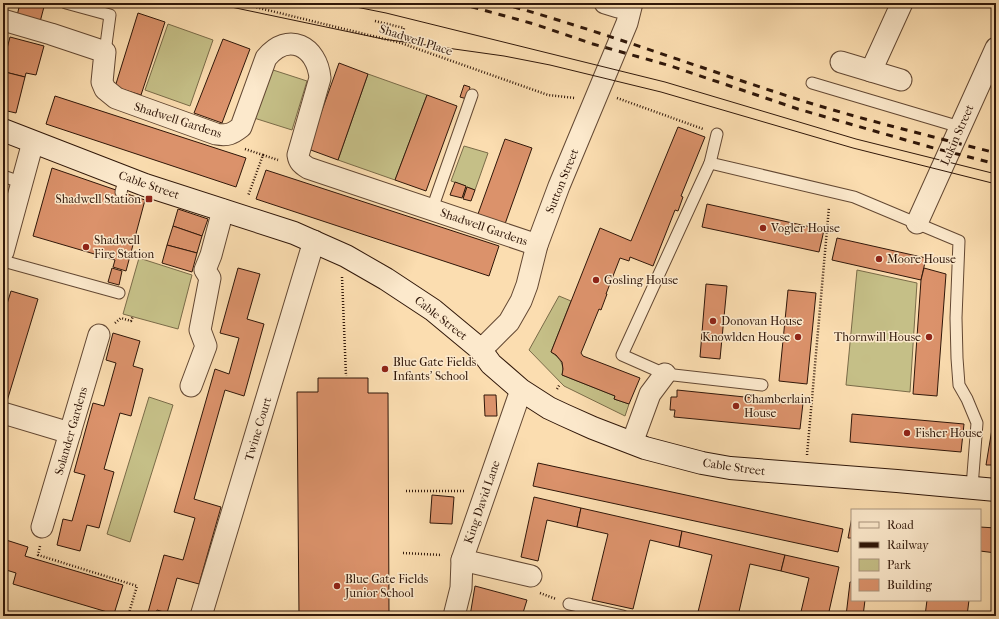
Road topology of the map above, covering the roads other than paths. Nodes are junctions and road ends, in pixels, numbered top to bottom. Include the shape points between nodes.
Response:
1 (4, 3) edge
2 (66, 3) edge
3 (605, 3) edge
4 (902, 3) edge
5 (3, 6) edge
6 (631, 6) edge
7 (3, 20) edge
8 (996, 48) edge
9 (104, 52) junction
10 (841, 62) dead end
11 (872, 71) junction
12 (901, 80) dead end
13 (812, 83) dead end
14 (472, 95) dead end
15 (960, 127) junction
16 (3, 130) edge
17 (717, 134) road end
18 (34, 142) junction
19 (710, 163) junction
20 (3, 176) edge
21 (23, 183) junction
22 (432, 209) junction
23 (223, 210) junction
24 (917, 223) junction
25 (314, 242) junction
26 (538, 245) junction
27 (3, 252) edge
28 (3, 261) edge
29 (119, 293) dead end
30 (98, 335) dead end
31 (480, 349) junction
32 (665, 374) junction
33 (762, 385) dead end
34 (191, 386) dead end
35 (521, 390) junction
36 (3, 413) edge
37 (70, 433) junction
38 (632, 443) junction
39 (972, 487) junction
40 (996, 490) edge
41 (42, 527) road end
42 (454, 557) junction
43 (531, 576) dead end
44 (569, 604) dead end
45 (201, 616) edge
46 (454, 616) edge
47 (623, 616) edge

1 - 5 street
2 - 9 lane via 110,15
3 - 6 street via 618,7
4 - 11 street
6 - 26 street, Sutton Street via 628,23 559,186
7 - 9 street
8 - 15 street, Lukin Street
9 - 22 street, Shadwell Gardens via 102,82 105,89 116,98 226,136 241,127 266,58 271,52 288,45 304,48 315,59 320,78 298,155 301,164
10 - 11 street
11 - 12 street
13 - 15 lane
14 - 22 lane
15 - 24 street, Lukin Street
16 - 18 main road, Cable Street
17 - 19 lane
18 - 21 street
18 - 23 main road, Cable Street via 123,184 145,185
19 - 24 lane via 854,197
19 - 32 lane via 622,355
20 - 21 lane
21 - 27 street
22 - 26 street, Shadwell Gardens
23 - 25 main road, Cable Street
23 - 34 street via 205,270 210,278 200,330 206,346
24 - 39 lane via 959,241 956,318 959,385 977,422
25 - 31 main road, Cable Street via 371,269 433,310
25 - 45 street, Twine Court
26 - 31 street, Sutton Street via 528,285 516,312 496,336
28 - 29 lane
30 - 37 street, Solander Gardens
31 - 35 main road, Cable Street via 491,364
32 - 33 lane
32 - 38 street via 650,394
35 - 38 main road, Cable Street via 549,408
35 - 42 street, King David Lane
36 - 37 street
37 - 41 street, Solander Gardens
38 - 39 main road, Cable Street via 702,463 730,468
39 - 40 main road, Cable Street
42 - 43 street
42 - 46 street, King David Lane via 461,588
44 - 47 lane

